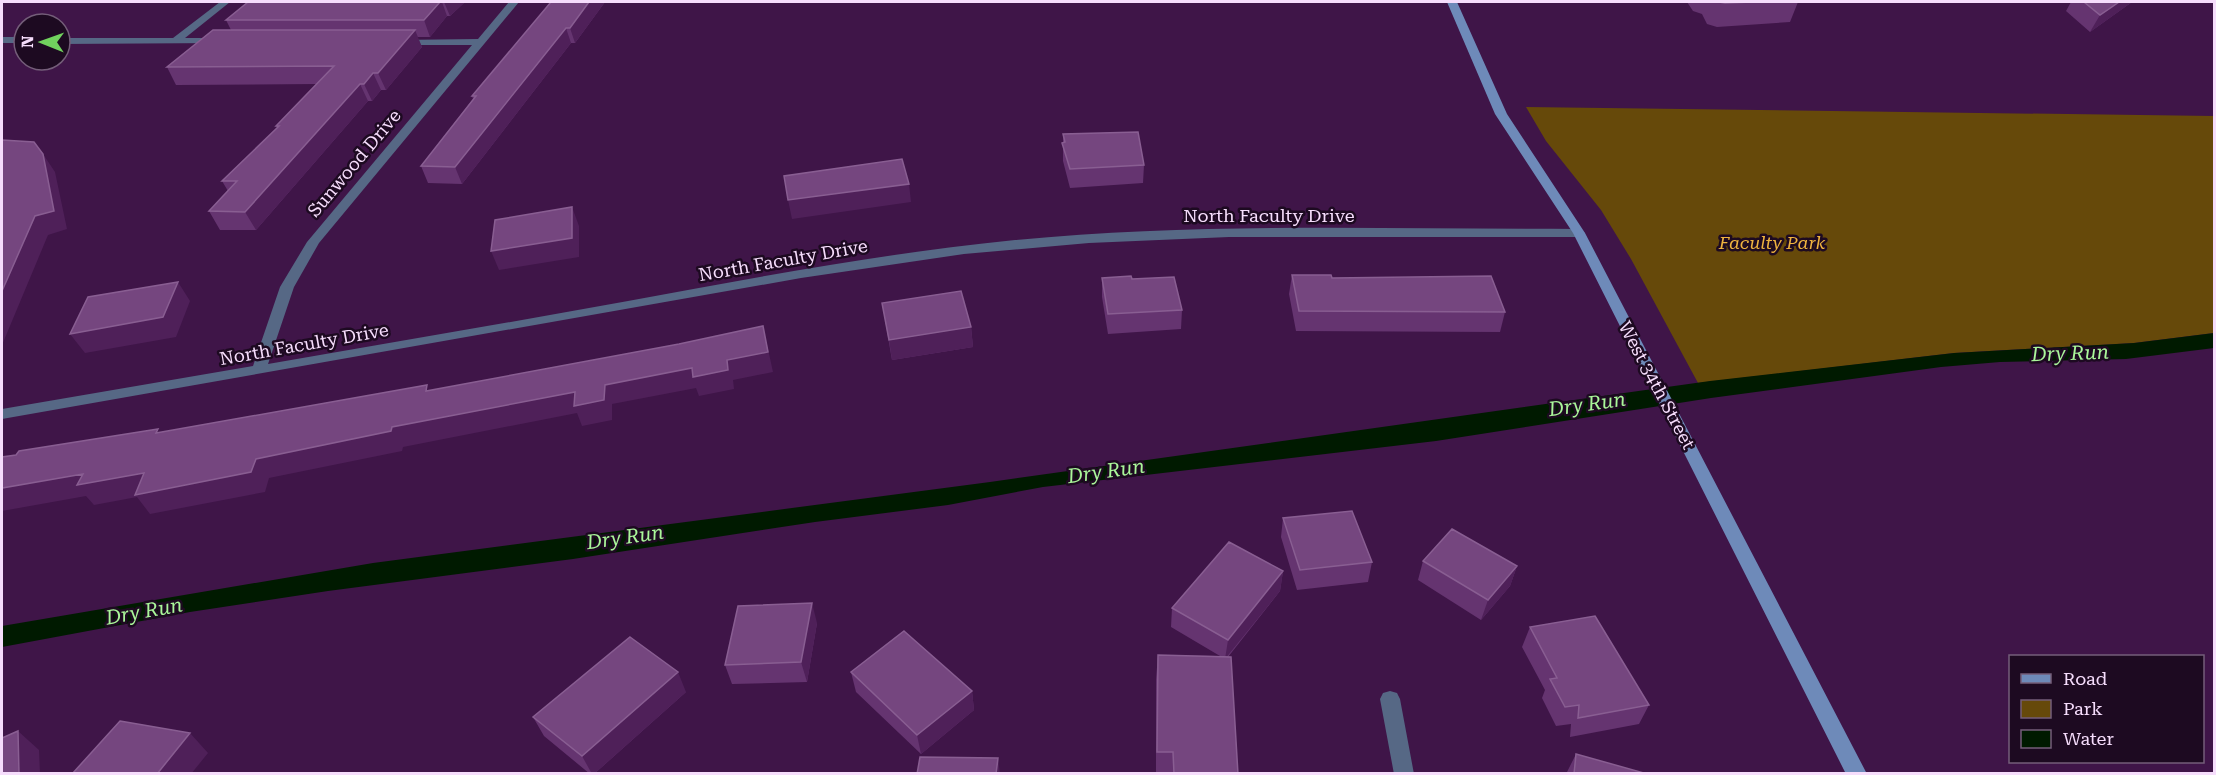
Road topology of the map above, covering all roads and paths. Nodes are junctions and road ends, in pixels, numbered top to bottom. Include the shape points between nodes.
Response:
1 (225, 2) edge
2 (514, 2) edge
3 (1452, 2) edge
4 (72, 41) edge
5 (175, 41) junction
6 (234, 41) edge
7 (386, 42) edge
8 (479, 42) junction
9 (1579, 233) junction
10 (259, 370) junction
11 (2, 414) edge
12 (1390, 699) dead end
13 (1404, 774) edge
14 (1857, 774) edge

1 - 5 street
2 - 8 street, Sunwood Drive
3 - 9 street, West 34th Street via 1501,114
4 - 5 street
5 - 6 street
7 - 8 street
8 - 10 street, Sunwood Drive via 313,242 287,287
9 - 10 street, North Faculty Drive via 1218,233 1006,245 832,269
9 - 14 street, West 34th Street
10 - 11 street, North Faculty Drive
12 - 13 street

